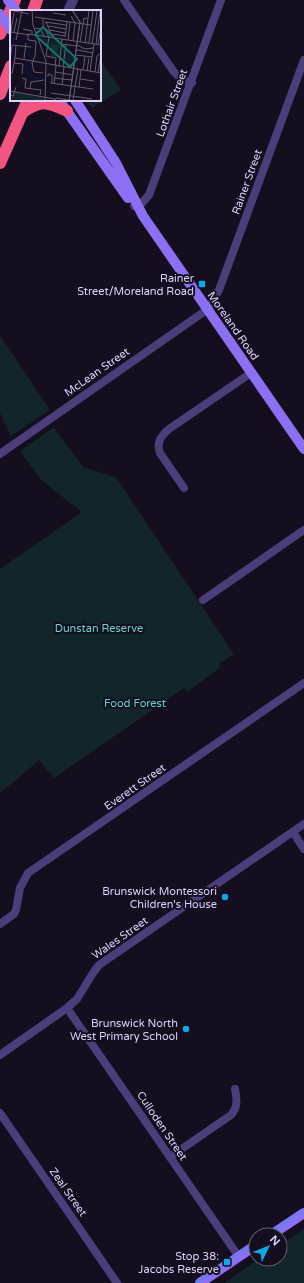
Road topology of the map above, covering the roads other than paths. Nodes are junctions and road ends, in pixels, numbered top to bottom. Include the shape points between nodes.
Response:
1 (37, 0) edge
2 (73, 0) edge
3 (124, 0) edge
4 (222, 0) edge
5 (11, 3) edge
6 (33, 10) edge
7 (68, 10) edge
8 (0, 14) edge
9 (10, 29) edge
10 (0, 34) edge
11 (304, 60) edge
12 (10, 69) edge
13 (192, 83) junction
14 (0, 94) edge
15 (28, 101) edge
16 (60, 101) edge
17 (76, 101) edge
18 (67, 111) junction
19 (22, 112) junction
20 (0, 163) edge
21 (136, 205) junction
22 (208, 309) junction
23 (251, 373) junction
24 (304, 449) edge
25 (0, 454) edge
26 (184, 488) dead end
27 (304, 530) edge
28 (203, 600) dead end
29 (304, 684) edge
30 (304, 824) edge
31 (293, 832) junction
32 (304, 849) edge
33 (0, 924) edge
34 (67, 1008) junction
35 (0, 1055) edge
36 (235, 1089) dead end
37 (0, 1113) edge
38 (170, 1157) junction
39 (304, 1213) edge
40 (283, 1227) edge
41 (248, 1251) edge
42 (239, 1257) junction
43 (117, 1283) edge
44 (200, 1283) edge

1 - 6 highway
2 - 7 street
3 - 13 street via 174,72 181,79
4 - 13 street, Lothair Street
5 - 10 highway
8 - 9 main road, bridge
11 - 22 street, Rainer Street via 219,290
12 - 14 highway
13 - 21 street, Lothair Street via 149,195 142,203
15 - 19 highway
16 - 18 main road, Moreland Road
17 - 21 main road, Moreland Road via 116,163
18 - 19 highway via 44,102
18 - 21 main road, Moreland Road
19 - 20 highway
21 - 22 main road, Moreland Road
22 - 23 main road, Moreland Road
22 - 25 street, McLean Street
23 - 24 main road, Moreland Road
23 - 26 street via 169,429 159,440 160,453
27 - 28 street
29 - 33 street, Everett Street via 28,873 20,888 14,914
30 - 31 street, Wales Street
31 - 32 street
31 - 34 street, Wales Street via 99,965 77,999
34 - 35 street, Wales Street
34 - 38 street, Culloden Street
36 - 38 street via 237,1105 231,1115
37 - 43 street, Zeal Street
38 - 42 street, Culloden Street
39 - 40 main road
41 - 42 main road
42 - 44 main road

